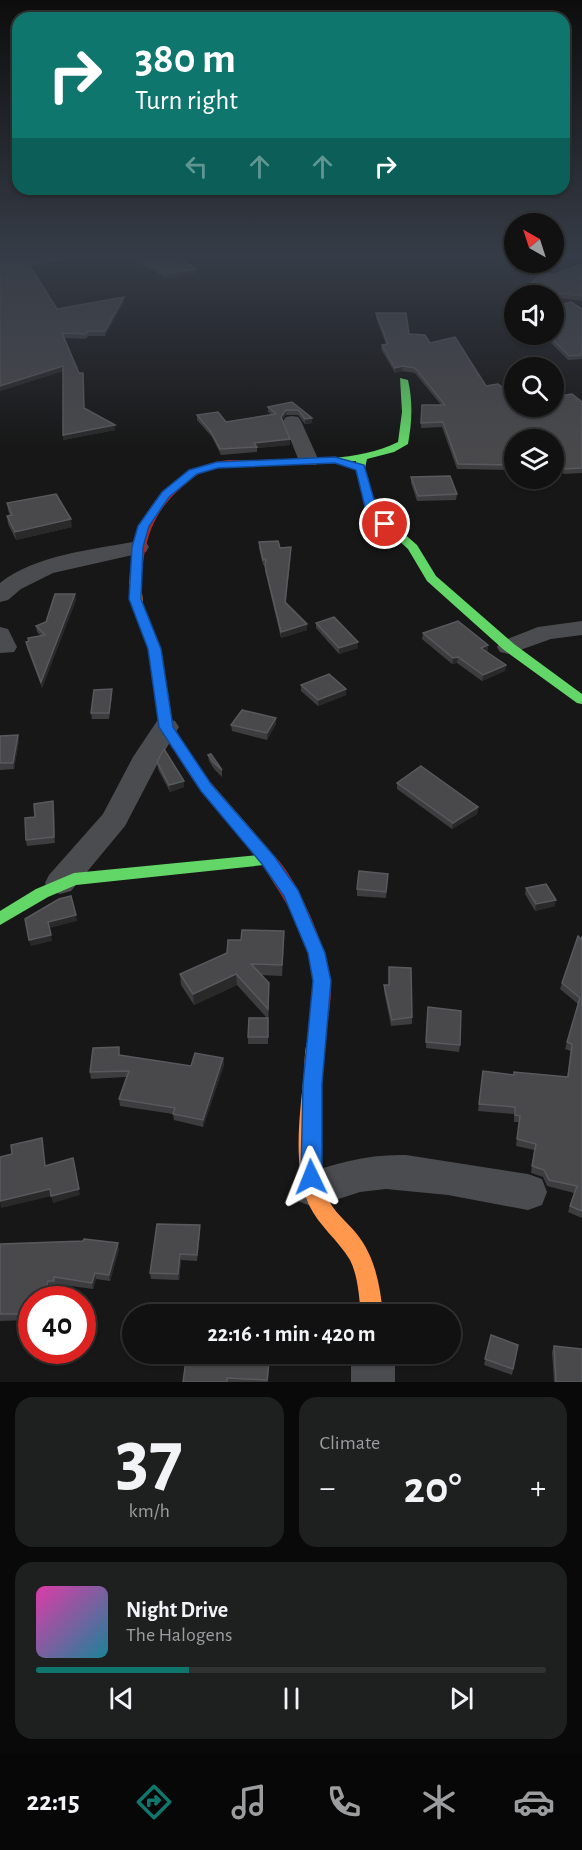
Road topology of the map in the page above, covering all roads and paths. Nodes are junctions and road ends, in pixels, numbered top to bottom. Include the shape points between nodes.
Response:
1 (403, 380) dead end
2 (292, 421) dead end
3 (335, 460) joint
4 (309, 461) junction
5 (361, 462) junction
6 (138, 547) junction
7 (0, 595) edge
8 (582, 628) edge
9 (510, 647) junction
10 (582, 700) edge
11 (166, 727) junction
12 (268, 860) junction
13 (60, 883) junction
14 (0, 919) edge
15 (314, 1189) junction
16 (528, 1192) dead end
17 (371, 1304) edge
18 (373, 1364) edge
19 (373, 1382) edge

1 - 5 street via 410,406 403,444
2 - 4 street
3 - 4 street
3 - 5 street
4 - 6 street via 217,465 197,470 157,504
5 - 9 street via 372,511 413,547 437,585
6 - 7 street via 38,572
6 - 11 street via 135,599 155,649
8 - 9 street via 546,632
9 - 10 street
11 - 12 street via 206,788
11 - 13 street via 115,819
12 - 13 street via 102,875
12 - 15 street via 292,894 321,969 310,1154
13 - 14 street
15 - 16 street via 356,1175 385,1172
15 - 17 street via 322,1208 353,1246 369,1282
18 - 19 street

